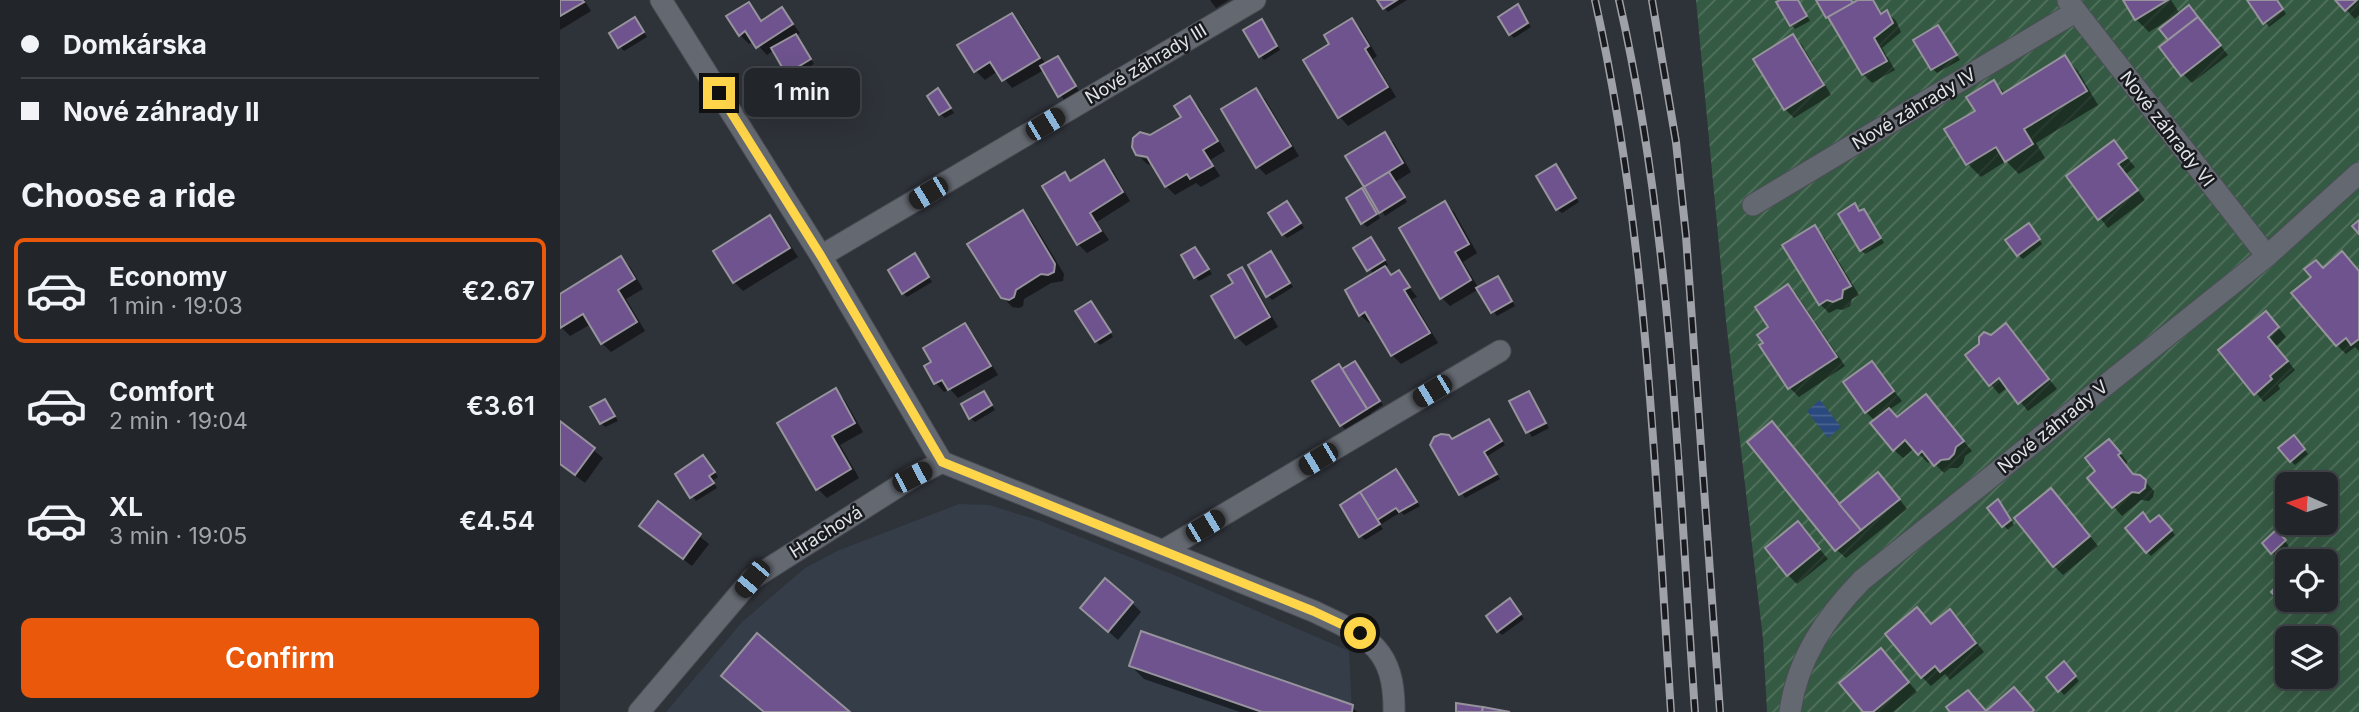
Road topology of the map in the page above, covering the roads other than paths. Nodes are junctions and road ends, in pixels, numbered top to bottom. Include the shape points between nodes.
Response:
1 (661, 0) edge
2 (1255, 0) edge
3 (2071, 6) edge
4 (2359, 173) edge
5 (1753, 205) dead end
6 (821, 256) junction
7 (2267, 256) junction
8 (1500, 351) dead end
9 (942, 462) junction
10 (1164, 550) junction
11 (639, 712) edge
12 (1394, 712) edge
13 (1790, 712) edge

1 - 6 street
2 - 6 street, Nové záhrady III
3 - 5 street, Nové záhrady IV
3 - 7 street, Nové záhrady VI
4 - 7 street, Nové záhrady V
6 - 9 street
7 - 13 street, Nové záhrady V via 1862,580 1838,605 1808,651
8 - 10 street
9 - 10 street
9 - 11 street, Hrachová via 752,579
10 - 12 street via 1360,633 1373,643 1388,670 1394,687

